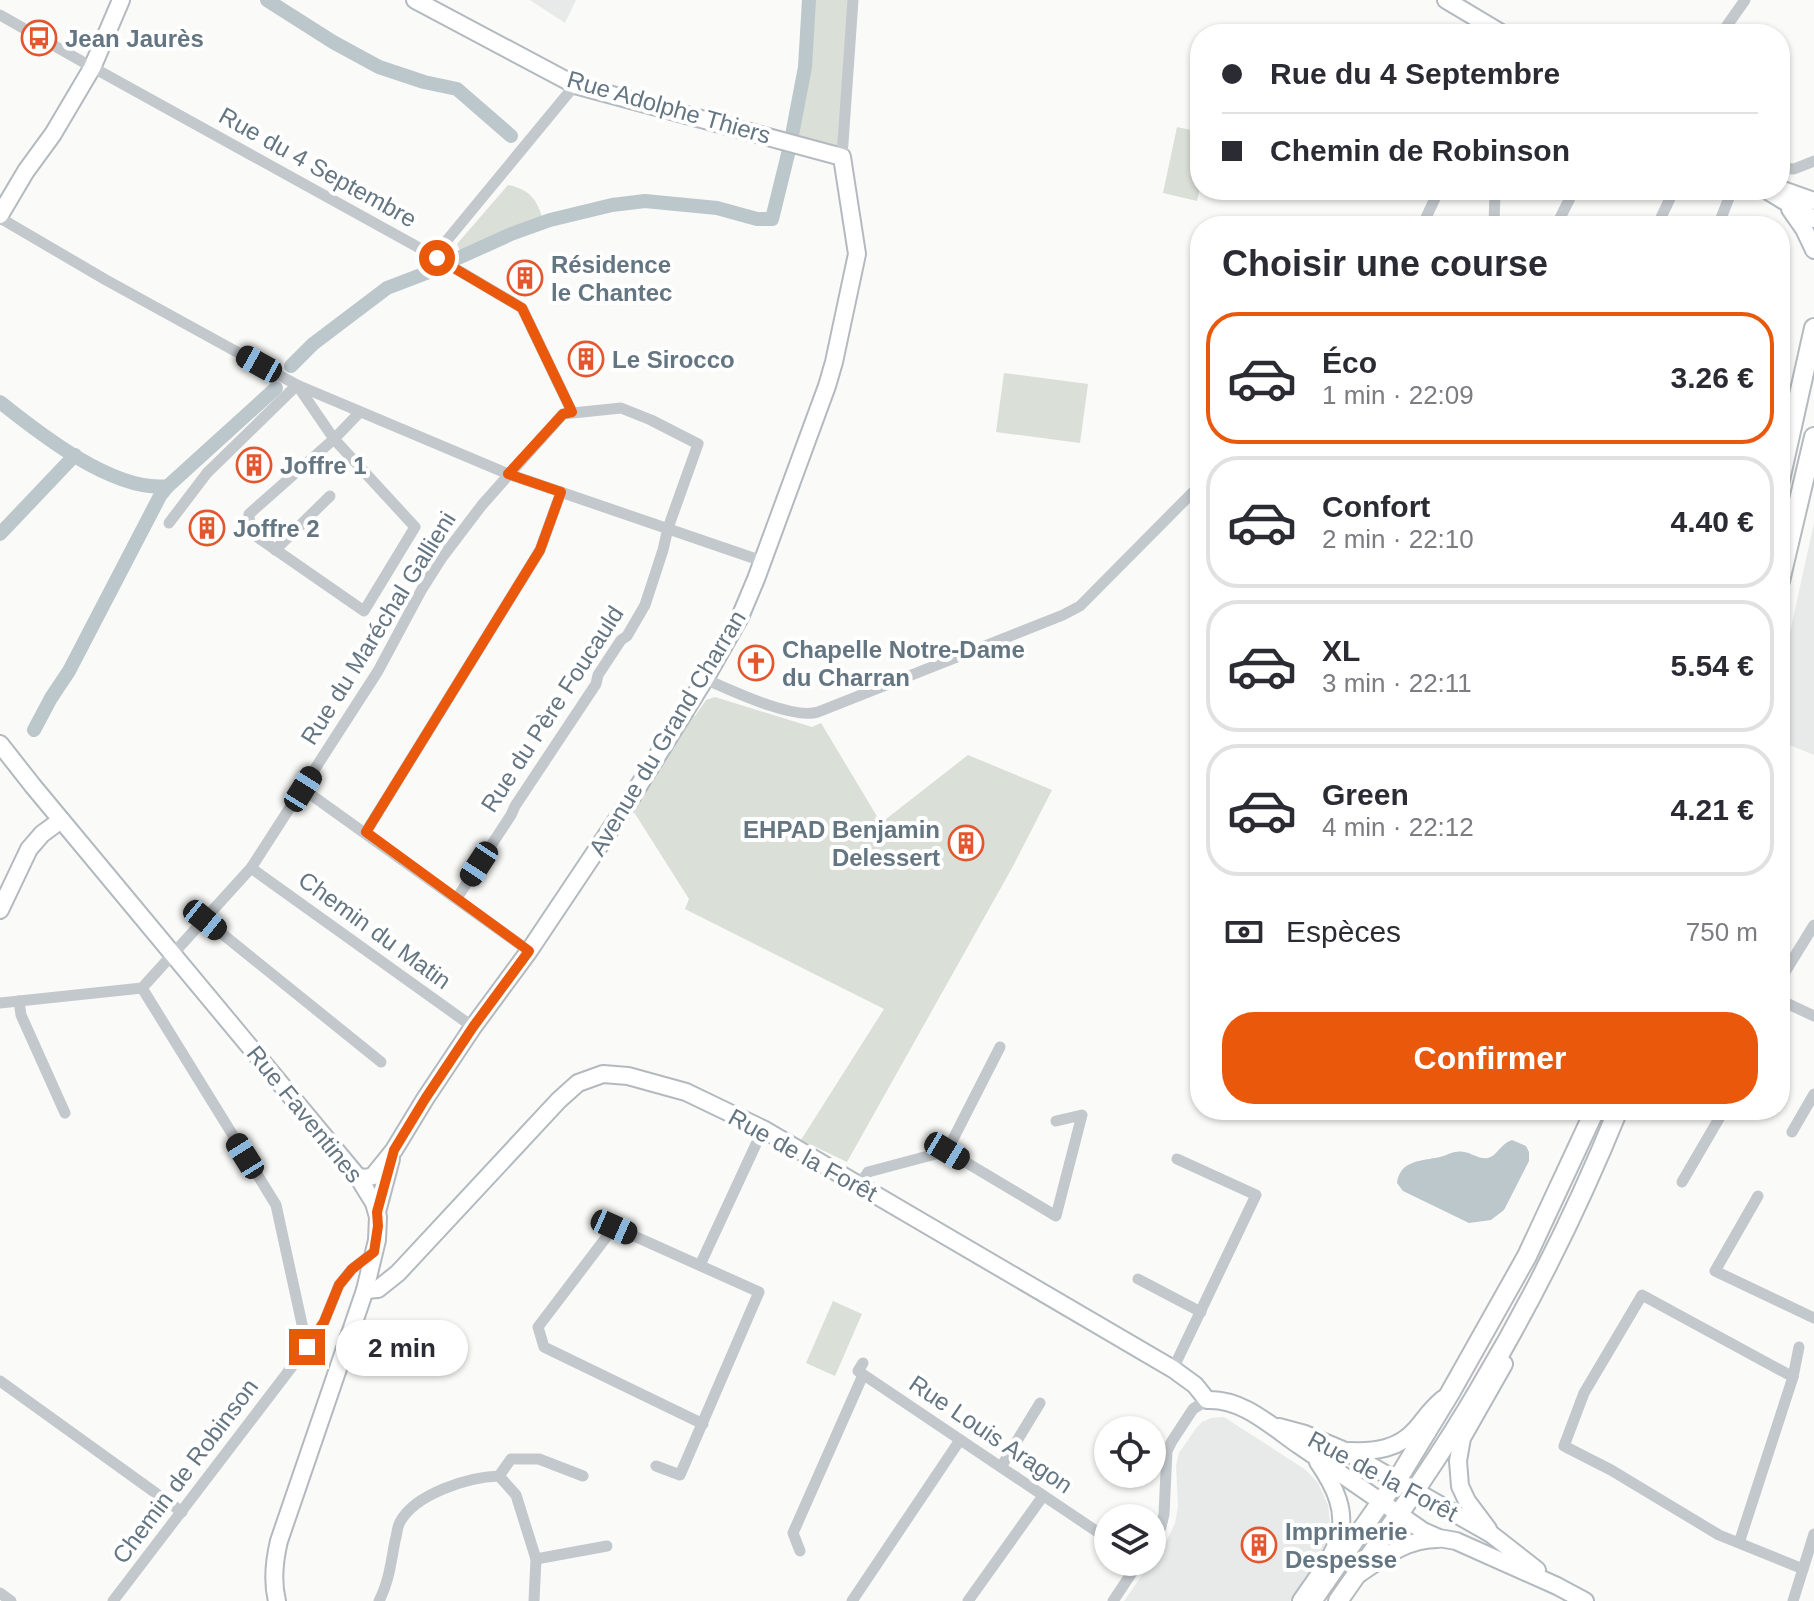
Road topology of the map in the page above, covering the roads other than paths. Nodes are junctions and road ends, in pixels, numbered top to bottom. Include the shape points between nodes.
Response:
1 (121, 0) edge
2 (415, 0) edge
3 (853, 0) edge
4 (1745, 0) edge
5 (1450, 1) edge
6 (0, 15) edge
7 (1487, 24) edge
8 (1728, 24) edge
9 (92, 68) junction
10 (575, 85) junction
11 (842, 157) junction
12 (1814, 161) edge
13 (1790, 169) edge
14 (1814, 188) edge
15 (1790, 194) edge
16 (1790, 196) edge
17 (1790, 198) edge
18 (1789, 200) edge
19 (1814, 201) edge
20 (0, 217) edge
21 (1814, 219) edge
22 (1814, 250) edge
23 (434, 256) junction
24 (1814, 328) edge
25 (297, 385) junction
26 (572, 412) junction
27 (359, 413) junction
28 (1790, 435) edge
29 (1814, 437) edge
30 (334, 439) junction
31 (508, 474) junction
32 (561, 492) junction
33 (1190, 495) edge
34 (330, 496) dead end
35 (169, 523) dead end
36 (668, 528) junction
37 (1790, 539) edge
38 (275, 550) junction
39 (762, 561) junction
40 (705, 679) junction
41 (0, 744) edge
42 (303, 789) junction
43 (61, 820) junction
44 (366, 832) junction
45 (251, 868) junction
46 (457, 898) junction
47 (0, 910) edge
48 (205, 920) junction
49 (1814, 925) edge
50 (529, 951) junction
51 (173, 954) junction
52 (1790, 964) edge
53 (142, 988) junction
54 (19, 1001) junction
55 (0, 1003) edge
56 (1790, 1005) edge
57 (1814, 1016) edge
58 (473, 1027) junction
59 (1000, 1047) dead end
60 (381, 1062) dead end
61 (1814, 1094) edge
62 (65, 1113) dead end
63 (1590, 1120) edge
64 (1614, 1120) edge
65 (1718, 1120) edge
66 (1056, 1121) dead end
67 (763, 1129) junction
68 (1792, 1132) dead end
69 (394, 1150) junction
70 (947, 1151) junction
71 (1177, 1159) dead end
72 (358, 1177) junction
73 (1682, 1182) dead end
74 (859, 1186) junction
75 (1758, 1196) dead end
76 (377, 1212) junction
77 (374, 1252) junction
78 (700, 1265) junction
79 (1138, 1279) dead end
80 (365, 1290) junction
81 (1533, 1294) junction
82 (1201, 1312) junction
83 (1814, 1318) edge
84 (307, 1347) junction
85 (1799, 1347) dead end
86 (1173, 1369) junction
87 (1793, 1377) junction
88 (0, 1381) edge
89 (1450, 1393) junction
90 (1207, 1400) junction
91 (1040, 1403) dead end
92 (703, 1424) junction
93 (1273, 1425) junction
94 (960, 1440) junction
95 (1343, 1450) junction
96 (1313, 1454) junction
97 (656, 1466) dead end
98 (1001, 1467) junction
99 (499, 1476) junction
100 (583, 1476) dead end
101 (1396, 1481) junction
102 (1415, 1491) junction
103 (1043, 1496) junction
104 (1381, 1502) junction
105 (1164, 1504) edge
106 (182, 1512) junction
107 (1400, 1514) junction
108 (1094, 1530) edge
109 (1491, 1534) junction
110 (1814, 1534) edge
111 (1439, 1538) junction
112 (1739, 1543) junction
113 (607, 1546) dead end
114 (800, 1551) dead end
115 (536, 1559) junction
116 (1803, 1569) junction
117 (1130, 1576) edge
118 (1354, 1577) junction
119 (1557, 1586) junction
120 (0, 1593) edge
121 (275, 1599) edge
122 (11, 1601) edge
123 (113, 1601) edge
124 (379, 1601) edge
125 (534, 1601) edge
126 (852, 1601) edge
127 (968, 1601) edge
128 (1113, 1601) edge
129 (1301, 1601) edge
130 (1312, 1601) edge
131 (1338, 1601) edge
132 (1585, 1601) edge
133 (1793, 1601) edge

1 - 9 street
2 - 10 street, Rue Adolphe Thiers
3 - 11 street, Avenue du Grand Charran
4 - 8 street
5 - 7 street
6 - 9 street, Rue du 4 Septembre
9 - 20 street
9 - 23 street, Rue du 4 Septembre
10 - 11 street, Rue Adolphe Thiers
10 - 23 street
11 - 39 street, Avenue du Grand Charran via 857,254 831,374
12 - 13 street
14 - 15 street
16 - 19 street
17 - 21 street
18 - 22 street
20 - 25 street
23 - 26 street, Rue du 4 Septembre via 522,308
24 - 28 main road
25 - 27 street
25 - 30 street
25 - 35 street via 207,473
26 - 31 street, Rue du Maréchal Gallieni via 563,414
26 - 36 street, Rue du Père Foucauld via 621,408 698,444
27 - 30 street
27 - 31 street
29 - 37 main road
30 - 38 street via 249,514 250,532
30 - 38 street via 415,527 364,611
31 - 32 street
31 - 42 street, Rue du Maréchal Gallieni via 441,559
32 - 36 street
32 - 44 street via 540,550
33 - 40 street via 1080,606 809,715
34 - 38 street
36 - 39 street
36 - 46 street, Rue du Père Foucauld via 645,605
39 - 40 street, Avenue du Grand Charran via 740,617
40 - 50 street, Avenue du Grand Charran
41 - 43 street, Rue Faventines
42 - 44 street
42 - 45 street, Rue du Maréchal Gallieni
43 - 47 street via 29,849
43 - 51 street, Rue Faventines
44 - 46 street
45 - 48 street, Rue du Maréchal Gallieni
45 - 58 street, Chemin du Matin
46 - 50 street
48 - 51 street, Rue du Maréchal Gallieni
48 - 60 street
49 - 52 street
50 - 58 street, Avenue du Grand Charran
51 - 53 street, Rue du Maréchal Gallieni
51 - 72 street, Rue Faventines
53 - 54 street
53 - 84 street via 276,1205
54 - 55 street
54 - 62 street
56 - 57 street
58 - 69 street, Avenue du Grand Charran
59 - 70 street
61 - 68 street
63 - 89 main road via 1527,1256
64 - 81 main road
65 - 73 street
66 - 70 street via 1082,1115 1056,1216
67 - 74 street, Rue de la Forêt
67 - 78 street
67 - 80 street, Rue de la Forêt via 686,1092 628,1076 603,1074 578,1083 398,1273 378,1289
69 - 72 street via 373,1176
69 - 76 street
70 - 74 street via 868,1172
71 - 82 street via 1256,1195
72 - 76 street, Rue Faventines
74 - 86 street, Rue de la Forêt
75 - 83 street via 1715,1271
76 - 77 street
77 - 80 street
77 - 84 street, Chemin de Robinson via 339,1285
78 - 92 street via 759,1292
78 - 92 street via 614,1227 538,1327 544,1347
79 - 82 street
80 - 121 street via 279,1541
81 - 102 main road
81 - 109 street, Rue de la Forêt via 1517,1340 1459,1449 1460,1486
82 - 86 street
84 - 106 street, Chemin de Robinson
85 - 87 street
86 - 90 street, Rue de la Forêt
87 - 112 street
87 - 112 street via 1642,1295 1584,1393 1564,1446
88 - 106 street
89 - 95 street via 1401,1442 1369,1452
89 - 101 main road
90 - 93 street, Rue de la Forêt via 1232,1403
90 - 105 street via 1193,1409 1167,1451
91 - 98 street
92 - 97 street via 680,1475
93 - 95 street, Rue de la Forêt
93 - 96 street, Rue de la Forêt
94 - 98 street, Rue Louis Aragon
94 - 114 street, Rue Louis Aragon via 863,1369 793,1533
94 - 126 street
95 - 101 street, Rue de la Forêt
96 - 104 street, Rue de la Forêt
96 - 129 street via 1339,1502 1341,1533 1334,1553
98 - 103 street, Rue Louis Aragon
99 - 100 street via 511,1459 539,1459
99 - 115 street via 516,1495
99 - 124 street via 417,1502 399,1523
101 - 102 street, Rue de la Forêt
101 - 104 main road
102 - 107 main road
102 - 109 street, Rue de la Forêt
103 - 108 street, Rue Louis Aragon
103 - 127 street
104 - 107 street, Rue de la Forêt
104 - 130 main road
106 - 123 street, Chemin de Robinson
107 - 111 street, Rue de la Forêt
107 - 118 main road
109 - 119 street, Rue de la Forêt
110 - 116 street
111 - 118 street, Rue de la Forêt via 1407,1543
111 - 119 street, Rue de la Forêt
112 - 116 street
113 - 115 street
115 - 125 street
116 - 133 street
117 - 128 street
118 - 131 main road
119 - 132 street, Rue de la Forêt
120 - 122 street

